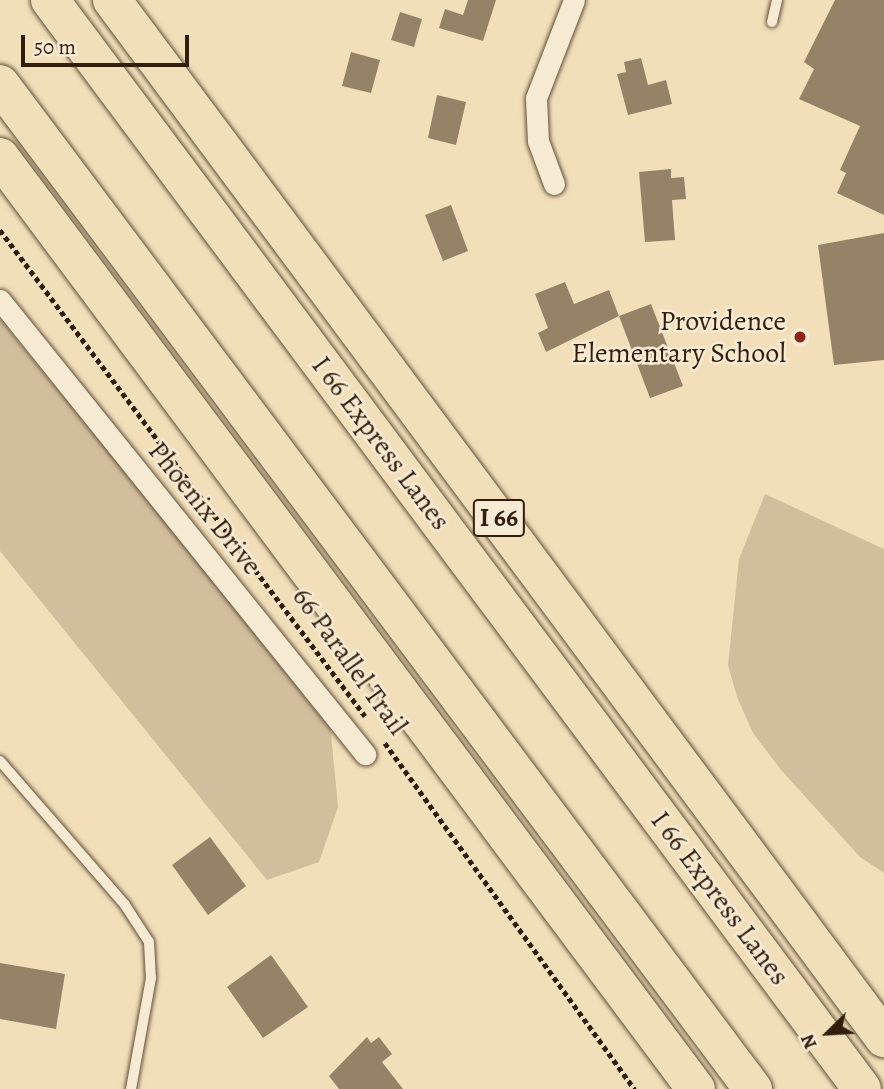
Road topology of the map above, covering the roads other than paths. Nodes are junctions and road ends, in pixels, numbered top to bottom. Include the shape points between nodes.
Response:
1 (50, 0) edge
2 (112, 0) edge
3 (574, 0) edge
4 (777, 0) edge
5 (772, 22) dead end
6 (0, 84) edge
7 (0, 156) edge
8 (554, 184) dead end
9 (0, 300) edge
10 (365, 754) dead end
11 (0, 761) edge
12 (884, 1038) edge
13 (131, 1089) edge
14 (696, 1089) edge
15 (753, 1089) edge
16 (862, 1089) edge

1 - 16 highway, I 66 Express Lanes
2 - 12 highway, I 66
3 - 8 street via 536,98 538,141
4 - 5 lane
6 - 15 highway
7 - 14 highway
9 - 10 street, Phoenix Drive
11 - 13 lane via 125,905 149,942 151,978

